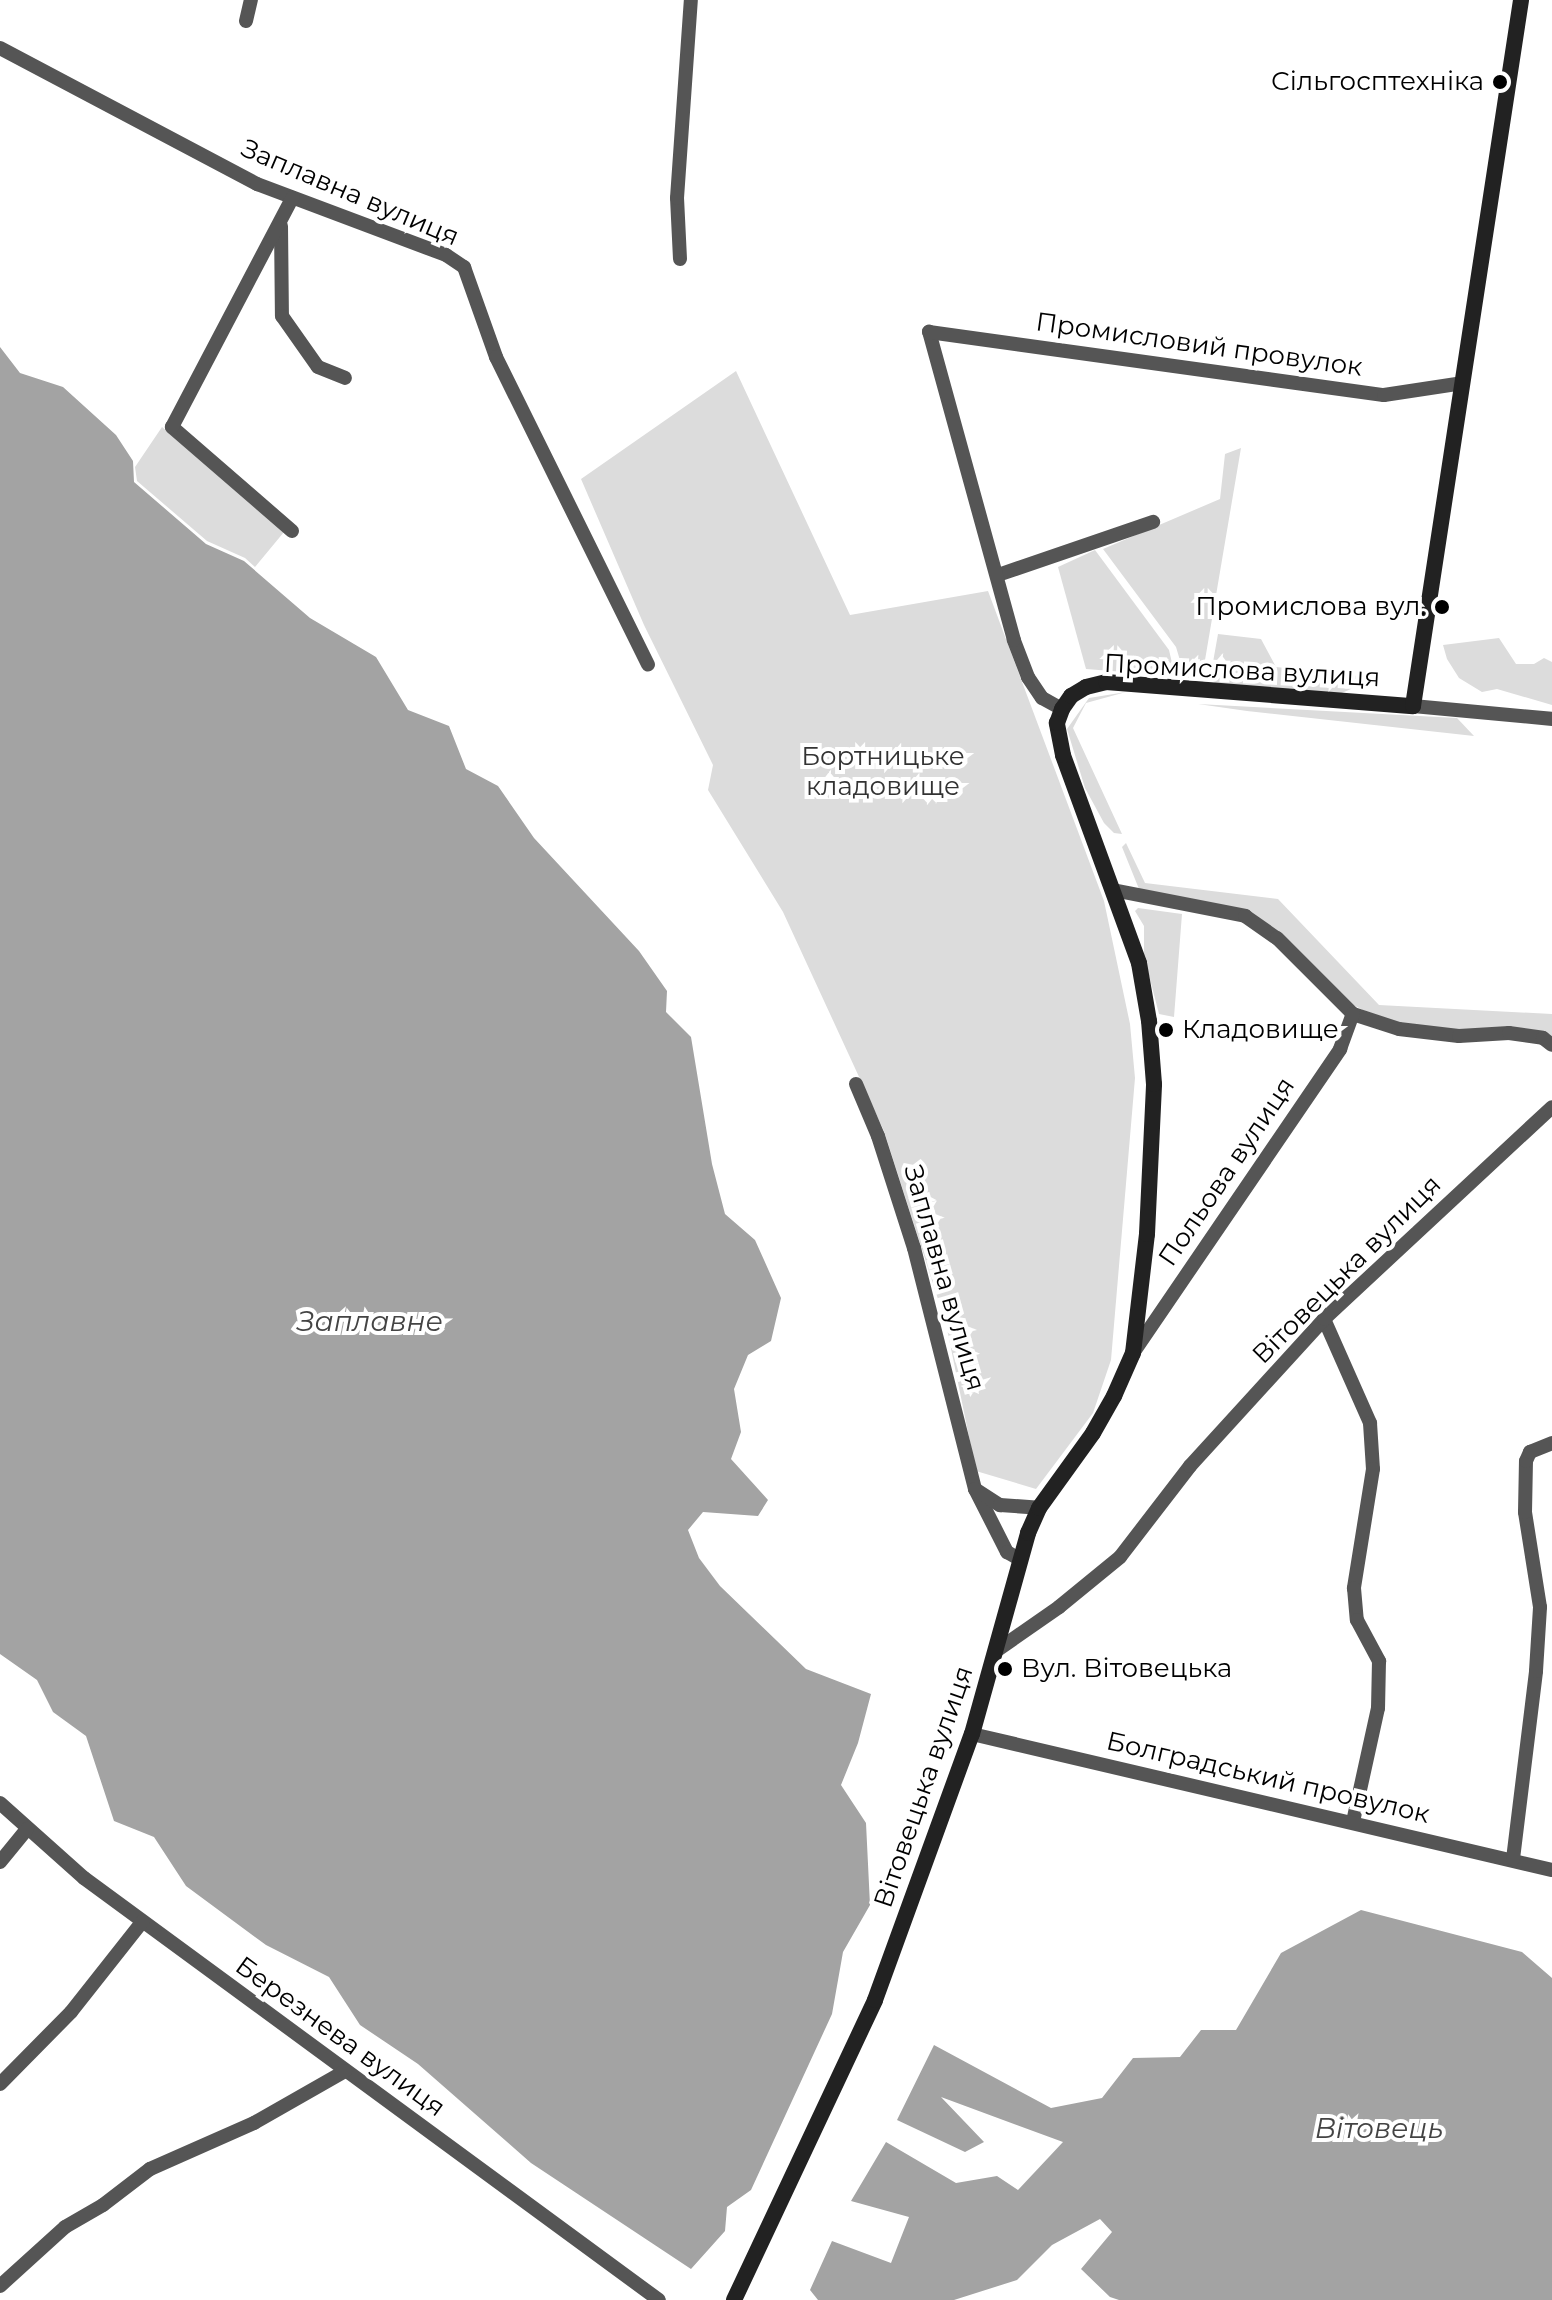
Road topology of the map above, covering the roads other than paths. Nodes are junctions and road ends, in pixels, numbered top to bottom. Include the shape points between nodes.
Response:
1 (251, 0) edge
2 (691, 0) edge
3 (1521, 0) edge
4 (246, 21) dead end
5 (0, 48) edge
6 (292, 198) junction
7 (281, 222) junction
8 (680, 259) dead end
9 (345, 378) dead end
10 (1463, 383) junction
11 (1153, 522) dead end
12 (292, 531) dead end
13 (998, 575) junction
14 (648, 665) dead end
15 (1413, 706) junction
16 (1062, 709) junction
17 (1552, 719) edge
18 (1113, 890) junction
19 (1353, 1014) junction
20 (1552, 1045) edge
21 (856, 1084) dead end
22 (1552, 1107) edge
23 (1324, 1319) junction
24 (1133, 1353) junction
25 (1552, 1443) edge
26 (975, 1489) junction
27 (1039, 1508) junction
28 (1021, 1560) junction
29 (996, 1651) junction
30 (972, 1734) junction
31 (0, 1803) edge
32 (1353, 1822) junction
33 (27, 1829) junction
34 (1513, 1859) junction
35 (0, 1862) edge
36 (1552, 1870) edge
37 (142, 1922) junction
38 (345, 2071) junction
39 (0, 2084) edge
40 (0, 2286) edge
41 (659, 2300) edge
42 (734, 2300) edge

1 - 4 street
2 - 8 street via 677,198
3 - 10 street, Промислова вулиця
5 - 6 street, Заплавна вулиця
6 - 7 street
6 - 14 street, Заплавна вулиця via 446,255 464,267 496,357
7 - 9 street via 282,316 318,367
7 - 12 street via 172,427
10 - 13 street, Промисловий провулок via 1384,395 929,332
10 - 15 street, Промислова вулиця
11 - 13 street
13 - 16 street via 1028,677 1042,698
15 - 16 street, Промислова вулиця via 1106,682 1071,696
15 - 17 street, Промислова вулиця
16 - 18 street via 1057,723 1063,755
18 - 19 street via 1245,916 1277,938
18 - 24 street via 1139,963 1154,1084 1147,1234
19 - 20 street via 1399,1029 1459,1036 1509,1033 1543,1038
19 - 24 street, Польова вулиця via 1340,1049
21 - 26 street, Заплавна вулиця via 914,1248
22 - 23 street, Вітовецька вулиця
23 - 29 street, Вітовецька вулиця via 1190,1466 1120,1557
23 - 32 street via 1370,1423 1373,1469 1354,1588 1357,1620 1379,1661 1378,1708
24 - 27 street via 1093,1433
25 - 34 street via 1530,1452 1526,1461 1525,1512 1540,1607
26 - 27 street via 1000,1505
26 - 28 street, Заплавна вулиця via 1007,1552
27 - 28 street
28 - 29 street
29 - 30 street, Вітовецька вулиця
30 - 32 street, Болградський провулок
30 - 42 street, Вітовецька вулиця via 875,2000
31 - 33 street, Березнева вулиця
32 - 34 street, Болградський провулок
33 - 35 street
33 - 37 street, Березнева вулиця
34 - 36 street, Болградський провулок
37 - 38 street, Березнева вулиця
37 - 39 street via 71,2012
38 - 40 street via 254,2123 150,2169 65,2227
38 - 41 street, Березнева вулиця

